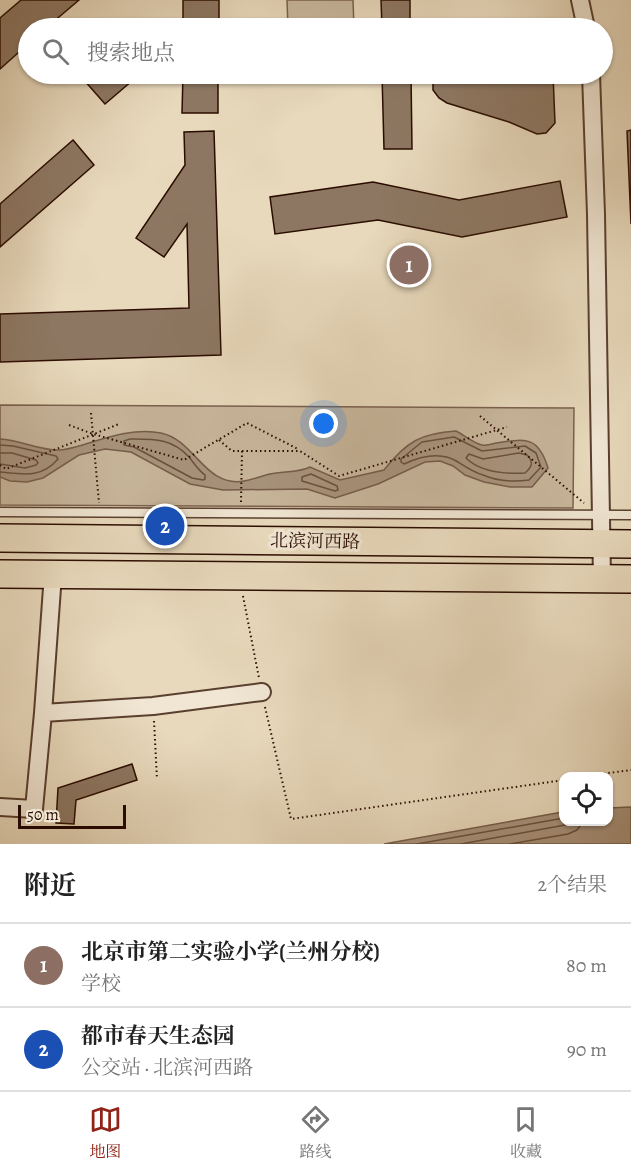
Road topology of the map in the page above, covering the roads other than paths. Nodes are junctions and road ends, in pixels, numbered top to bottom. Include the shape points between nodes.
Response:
1 (580, 0) edge
2 (584, 18) edge
3 (591, 84) edge
4 (0, 512) edge
5 (631, 515) edge
6 (600, 516) junction
7 (0, 538) edge
8 (600, 544) junction
9 (631, 544) edge
10 (0, 574) edge
11 (52, 574) junction
12 (602, 579) junction
13 (631, 579) edge
14 (262, 692) road end
15 (43, 713) junction
16 (0, 807) edge

1 - 2 street
3 - 6 street
4 - 6 lane
5 - 6 lane
6 - 8 street
7 - 8 main road, 北滨河西路
8 - 9 main road, 北滨河西路
8 - 12 street
10 - 11 main road, 北滨河西路
11 - 12 main road, 北滨河西路
11 - 15 street
12 - 13 main road, 北滨河西路
14 - 15 street via 153,706
15 - 16 street via 34,809

